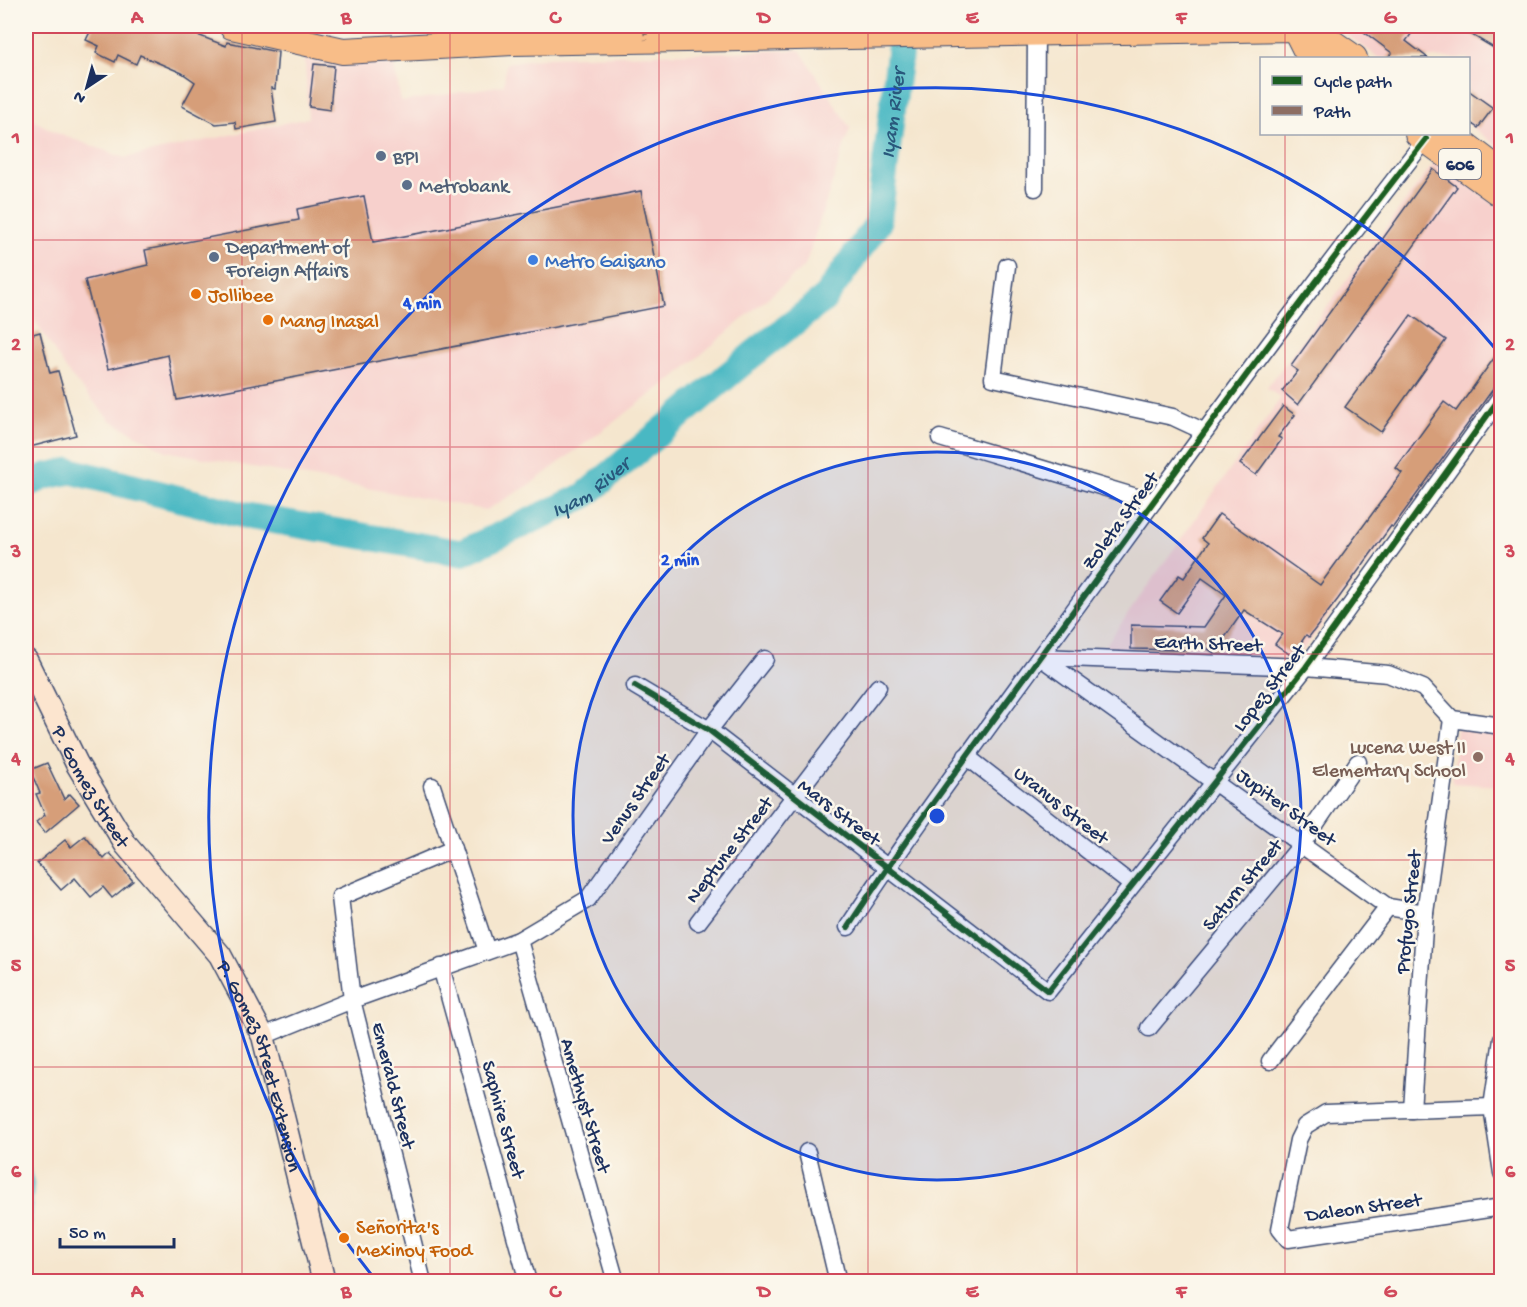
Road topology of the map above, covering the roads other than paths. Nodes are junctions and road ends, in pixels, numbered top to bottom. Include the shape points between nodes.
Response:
1 (232, 26) edge
2 (1294, 27) edge
3 (1036, 31) junction
4 (526, 34) edge
5 (1316, 57) edge
6 (1353, 57) edge
7 (1451, 135) edge
8 (1422, 136) edge
9 (1502, 173) edge
10 (1035, 188) dead end
11 (1502, 195) edge
12 (1007, 266) dead end
13 (1502, 395) edge
14 (1495, 418) edge
15 (1203, 431) junction
16 (940, 438) dead end
17 (1153, 502) junction
18 (1040, 657) junction
19 (765, 658) dead end
20 (26, 660) edge
21 (1306, 667) junction
22 (635, 686) dead end
23 (878, 687) dead end
24 (1452, 719) junction
25 (1502, 726) edge
26 (709, 730) junction
27 (966, 756) junction
28 (1358, 762) dead end
29 (1215, 780) junction
30 (432, 786) dead end
31 (794, 798) junction
32 (1302, 844) junction
33 (453, 849) junction
34 (888, 867) junction
35 (148, 875) joint
36 (1132, 885) junction
37 (1389, 907) junction
38 (1425, 913) junction
39 (698, 922) dead end
40 (849, 927) dead end
41 (519, 940) junction
42 (487, 951) junction
43 (441, 967) junction
44 (1048, 991) joint
45 (352, 1000) junction
46 (1149, 1028) dead end
47 (262, 1036) junction
48 (1502, 1039) edge
49 (1270, 1061) dead end
50 (1492, 1107) junction
51 (1412, 1110) junction
52 (807, 1152) dead end
53 (1502, 1173) edge
54 (1502, 1207) edge
55 (324, 1281) edge
56 (423, 1281) edge
57 (528, 1281) edge
58 (616, 1281) edge
59 (838, 1281) edge

1 - 4 main road via 343,51
2 - 3 main road
2 - 5 main road via 1306,50
2 - 6 main road via 1318,33
3 - 4 main road via 869,37
3 - 10 street
7 - 9 main road, 606
8 - 11 main road, 606
8 - 15 street, Zoleta Street
12 - 15 street via 993,378 1173,417
13 - 14 street, Lopez Street
14 - 21 street, Lopez Street
15 - 17 street, Zoleta Street
16 - 17 street
17 - 18 street, Zoleta Street
18 - 21 street, Earth Street
18 - 27 street, Zoleta Street
18 - 29 street, Jupiter Street
19 - 26 street, Venus Street
20 - 35 main road, P. Gomez Street via 77,764
21 - 24 street, Earth Street via 1388,675 1423,688
21 - 29 street, Lopez Street
22 - 26 street, Mars Street
23 - 31 street, Neptune Street
24 - 25 street
24 - 38 street, Profugo Street
26 - 31 street, Mars Street
26 - 41 street, Venus Street via 588,899
27 - 34 street, Zoleta Street
27 - 36 street, Uranus Street
28 - 32 street, Saturn Street
29 - 32 street, Jupiter Street
29 - 36 street, Lopez Street
30 - 33 street
31 - 34 street, Mars Street
31 - 39 street, Neptune Street
32 - 37 street, Jupiter Street
32 - 46 street, Saturn Street
33 - 42 street
33 - 45 street, Emerald Street via 340,897
34 - 40 street, Zoleta Street
34 - 44 street, Mars Street
35 - 47 main road, P. Gomez Street Extension via 220,955
36 - 44 street, Lopez Street
37 - 38 street, Jupiter Street
37 - 49 street
38 - 51 street, Profugo Street
41 - 42 street, Venus Street
41 - 58 street, Amethyst Street
42 - 43 street, Venus Street
43 - 45 street, Venus Street
43 - 57 street, Saphire Street
45 - 47 street, Venus Street
45 - 56 street, Emerald Street
47 - 55 main road, P. Gomez Street Extension
48 - 50 street
50 - 51 street, Daleon Street
50 - 53 street
51 - 54 street, Daleon Street via 1326,1113 1305,1126 1298,1140 1280,1229 1288,1239
52 - 59 street

